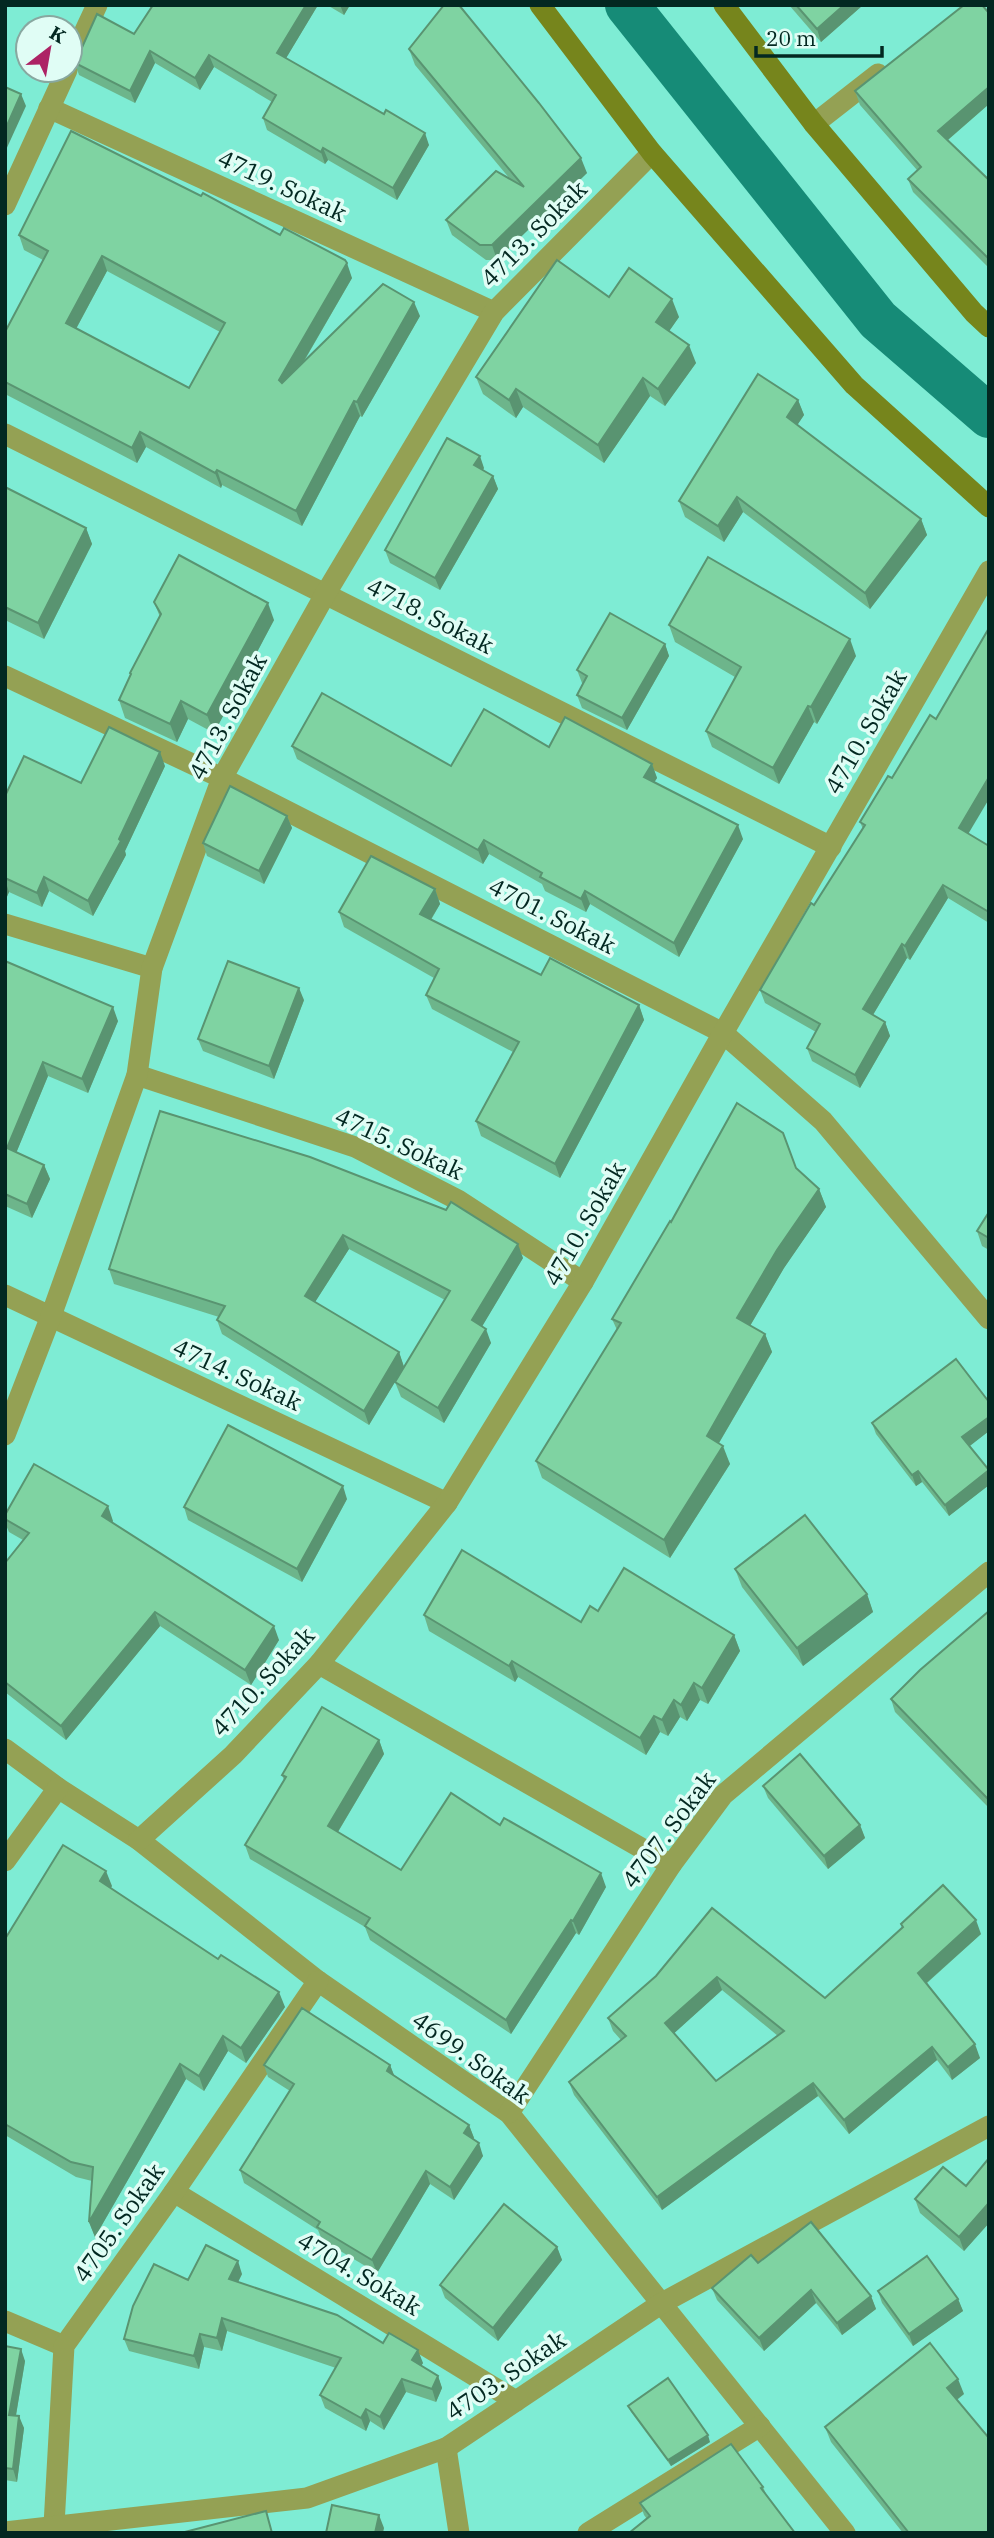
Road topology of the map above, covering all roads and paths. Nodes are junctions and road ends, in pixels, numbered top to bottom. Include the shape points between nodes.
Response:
1 (97, 5) edge
2 (540, 5) edge
3 (724, 5) edge
4 (84, 33) edge
5 (889, 65) edge
6 (60, 84) edge
7 (49, 108) junction
8 (814, 124) junction
9 (652, 153) junction
10 (5, 205) edge
11 (494, 312) junction
12 (989, 327) edge
13 (5, 434) edge
14 (989, 507) edge
15 (989, 571) edge
16 (326, 593) junction
17 (5, 676) edge
18 (222, 778) junction
19 (831, 847) junction
20 (5, 924) edge
21 (152, 968) junction
22 (723, 1032) junction
23 (137, 1075) junction
24 (583, 1282) junction
25 (5, 1295) edge
26 (51, 1316) junction
27 (989, 1319) edge
28 (5, 1434) edge
29 (447, 1503) junction
30 (989, 1572) edge
31 (319, 1664) junction
32 (5, 1749) edge
33 (58, 1787) junction
34 (139, 1839) junction
35 (5, 1861) edge
36 (671, 1865) junction
37 (318, 1981) junction
38 (509, 2113) junction
39 (989, 2126) edge
40 (174, 2192) junction
41 (662, 2302) junction
42 (5, 2321) edge
43 (64, 2346) junction
44 (516, 2401) junction
45 (760, 2426) junction
46 (446, 2448) junction
47 (54, 2525) junction
48 (5, 2532) edge
49 (459, 2533) edge
50 (588, 2533) edge
51 (845, 2533) edge

1 - 4 street
2 - 9 street
3 - 8 street
5 - 8 street
6 - 7 street
7 - 10 street
7 - 11 street, 4719. Sokak
8 - 12 street
9 - 11 street, 4713. Sokak
9 - 14 street via 854,385
11 - 16 street, 4713. Sokak
13 - 16 street, 4718. Sokak
15 - 19 street, 4710. Sokak
16 - 18 street, 4713. Sokak
16 - 19 street, 4718. Sokak
17 - 18 street, 4701. Sokak
18 - 21 street, 4713. Sokak
18 - 22 street, 4701. Sokak
19 - 22 street, 4710. Sokak
20 - 21 street
21 - 23 street, 4713. Sokak
22 - 24 street, 4710. Sokak
22 - 27 street, 4701. Sokak via 824,1121
23 - 24 street, 4715. Sokak via 355,1147 458,1200
23 - 26 street, 4713. Sokak
24 - 29 street, 4710. Sokak
25 - 26 street, 4714. Sokak
26 - 28 street, 4713. Sokak
26 - 29 street, 4714. Sokak
29 - 31 street, 4710. Sokak
30 - 36 street, 4707. Sokak via 723,1795
31 - 34 street, 4710. Sokak via 233,1755
31 - 36 street
32 - 33 street, 4699. Sokak
33 - 34 street, 4699. Sokak
33 - 35 street
34 - 37 street, 4699. Sokak
36 - 38 street, 4707. Sokak
37 - 38 street, 4699. Sokak
37 - 40 street, 4705. Sokak
38 - 41 street, 4699. Sokak
39 - 41 street, 4703. Sokak
40 - 43 street, 4705. Sokak
40 - 44 street, 4704. Sokak
41 - 44 street, 4703. Sokak
41 - 45 street, 4699. Sokak
42 - 43 street
43 - 47 street
44 - 46 street, 4703. Sokak
45 - 50 street
45 - 51 street, 4699. Sokak
46 - 47 street, 4703. Sokak via 307,2498
46 - 49 street
47 - 48 street, 4703. Sokak

